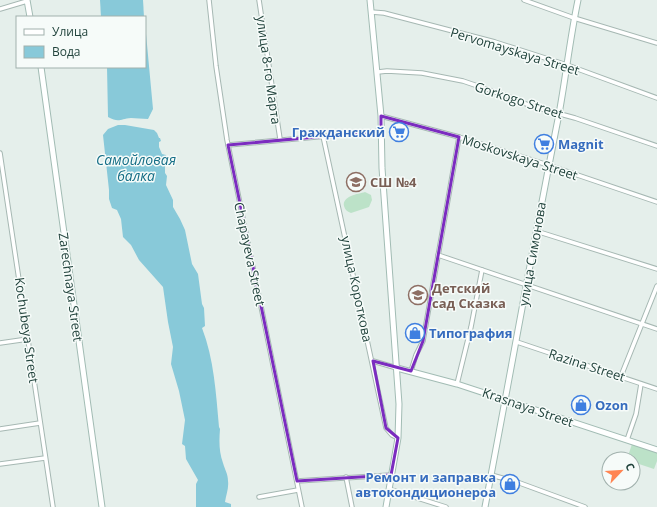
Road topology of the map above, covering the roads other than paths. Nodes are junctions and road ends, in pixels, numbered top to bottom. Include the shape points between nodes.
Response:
1 (27, 0) edge
2 (209, 0) edge
3 (259, 0) edge
4 (370, 0) edge
5 (524, 0) edge
6 (578, 0) edge
7 (0, 9) edge
8 (371, 12) junction
9 (30, 16) edge
10 (574, 18) junction
11 (657, 42) edge
12 (567, 65) junction
13 (42, 68) edge
14 (378, 72) junction
15 (657, 98) edge
16 (559, 113) junction
17 (381, 116) junction
18 (381, 131) junction
19 (323, 136) junction
20 (459, 137) junction
21 (280, 139) junction
22 (228, 145) junction
23 (657, 146) edge
24 (0, 153) edge
25 (548, 165) junction
26 (657, 202) edge
27 (536, 231) junction
28 (438, 255) junction
29 (657, 269) edge
30 (482, 270) junction
31 (527, 284) junction
32 (657, 286) edge
33 (643, 324) junction
34 (657, 329) edge
35 (28, 339) junction
36 (517, 342) junction
37 (0, 343) edge
38 (373, 361) junction
39 (397, 368) junction
40 (411, 371) junction
41 (621, 376) junction
42 (458, 384) junction
43 (641, 384) junction
44 (657, 389) edge
45 (505, 399) junction
46 (40, 423) junction
47 (0, 429) edge
48 (398, 438) junction
49 (627, 440) junction
50 (657, 450) edge
51 (45, 458) junction
52 (0, 464) edge
53 (391, 475) junction
54 (491, 475) junction
55 (346, 477) junction
56 (297, 481) junction
57 (389, 489) junction
58 (298, 490) junction
59 (259, 497) dead end
60 (53, 507) edge
61 (102, 507) edge
62 (302, 507) edge
63 (352, 507) edge
64 (386, 507) edge
65 (446, 507) edge
66 (485, 507) edge
67 (584, 507) edge

1 - 7 street
1 - 9 street
2 - 22 street, Chapayeva Street
3 - 21 street, улица 8-го Марта
4 - 8 street
5 - 10 street
6 - 10 street, улица Симонова
8 - 12 street, Pervomayskaya Street via 384,13 488,40
8 - 14 street
10 - 11 street
10 - 12 street, улица Симонова
12 - 15 street, Pervomayskaya Street
12 - 16 street, улица Симонова
13 - 61 street, Zarechnaya Street
14 - 16 street, Gorkogo Street via 422,73 463,81 531,106
14 - 17 street
16 - 23 street, Gorkogo Street
16 - 25 street, улица Симонова
17 - 18 street
17 - 20 street, Moskovskaya Street
18 - 19 street
18 - 39 street
19 - 21 street
19 - 38 street, улица Короткова
20 - 25 street, Moskovskaya Street
20 - 28 street
21 - 22 street
22 - 56 street, Chapayeva Street
24 - 35 street, Kochubeya Street
25 - 26 street, Moskovskaya Street
25 - 27 street, улица Симонова
27 - 29 street
27 - 31 street, улица Симонова
28 - 30 street
28 - 40 street via 423,341
30 - 31 street
30 - 42 street
31 - 33 street
31 - 36 street, улица Симонова
32 - 33 street
33 - 34 street
33 - 41 street
35 - 37 street
35 - 46 street, Kochubeya Street
36 - 41 street, Razina Street
36 - 45 street, улица Симонова
38 - 39 street
38 - 48 street, улица Короткова via 386,428
39 - 40 street, Krasnaya Street
39 - 48 street
40 - 42 street, Krasnaya Street
41 - 43 street, Razina Street
42 - 45 street, Krasnaya Street
43 - 44 street, Razina Street
43 - 49 street via 636,414
45 - 49 street, Krasnaya Street
45 - 54 street, улица Симонова
46 - 47 street
46 - 51 street, Kochubeya Street
48 - 53 street
49 - 50 street, Krasnaya Street
51 - 52 street
51 - 60 street, Kochubeya Street
53 - 55 street
53 - 57 street
54 - 66 street, улица Симонова
54 - 67 street
55 - 56 street
55 - 63 street
56 - 58 street, Chapayeva Street
57 - 64 street
57 - 65 street
58 - 59 street
58 - 62 street, Chapayeva Street

